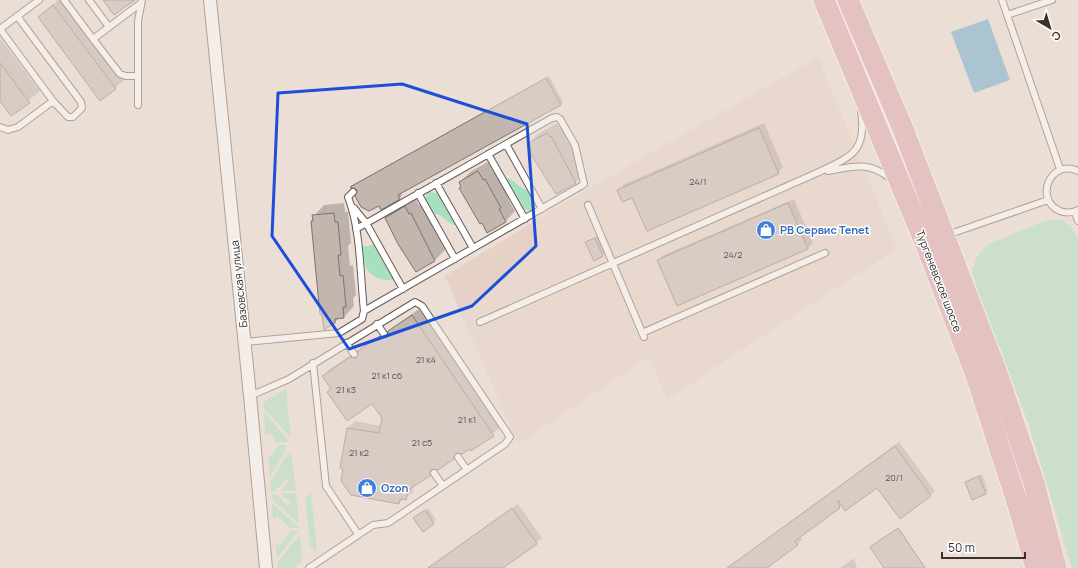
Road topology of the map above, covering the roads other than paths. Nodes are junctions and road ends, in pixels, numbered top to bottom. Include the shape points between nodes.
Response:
1 (39, 0) edge
2 (64, 0) edge
3 (89, 0) edge
4 (210, 0) edge
5 (824, 0) edge
6 (848, 0) edge
7 (1002, 0) edge
8 (1052, 0) edge
9 (141, 1) edge
10 (1007, 15) junction
11 (17, 16) junction
12 (109, 27) junction
13 (0, 29) edge
14 (837, 29) junction
15 (93, 39) junction
16 (138, 76) junction
17 (53, 101) junction
18 (138, 105) dead end
19 (0, 127) edge
20 (506, 144) junction
21 (488, 154) junction
22 (1060, 169) junction
23 (1078, 171) edge
24 (819, 172) junction
25 (436, 183) junction
26 (353, 192) dead end
27 (418, 193) junction
28 (1048, 200) junction
29 (588, 205) dead end
30 (353, 207) junction
31 (542, 209) junction
32 (1076, 211) edge
33 (914, 217) junction
34 (525, 218) junction
35 (1078, 221) edge
36 (366, 223) junction
37 (356, 229) junction
38 (943, 236) junction
39 (473, 248) junction
40 (825, 252) dead end
41 (455, 259) junction
42 (613, 264) junction
43 (403, 288) junction
44 (364, 311) junction
45 (480, 322) dead end
46 (377, 324) junction
47 (384, 334) dead end
48 (245, 342) junction
49 (346, 343) junction
50 (354, 354) dead end
51 (313, 364) junction
52 (250, 396) junction
53 (458, 457) dead end
54 (467, 470) junction
55 (434, 473) dead end
56 (443, 486) junction
57 (358, 534) junction
58 (266, 568) edge
59 (309, 568) edge
60 (1036, 568) edge
61 (1056, 568) edge

1 - 11 lane
2 - 15 lane
3 - 12 lane
4 - 48 street, Базовская улица
5 - 14 highway, Тургеневское шоссе
6 - 38 highway, Тургеневское шоссе via 903,129
7 - 10 lane
8 - 10 lane
9 - 12 lane
9 - 16 lane via 138,20
10 - 22 lane
11 - 13 lane
11 - 17 lane via 81,102 82,108 68,117
12 - 15 lane
13 - 17 lane
14 - 24 lane via 861,111 862,126 858,144 850,157
14 - 33 highway, Тургеневское шоссе
15 - 16 lane via 120,74
16 - 18 lane
17 - 19 lane via 18,127 8,130
20 - 21 lane
20 - 31 lane
20 - 31 lane via 557,117 575,145 584,184
21 - 25 lane
21 - 34 lane
22 - 23 lane via 1072,168
22 - 28 lane via 1050,177 1046,188
24 - 33 lane via 857,165 869,166 880,171 890,178
24 - 42 lane
25 - 27 lane
25 - 39 lane
26 - 30 lane via 348,197
27 - 36 lane
27 - 41 lane
28 - 32 lane via 1059,211
28 - 38 lane
29 - 42 lane
30 - 36 lane
30 - 37 lane
31 - 34 lane
32 - 35 lane
33 - 60 highway, Тургеневское шоссе via 976,375
34 - 39 lane
36 - 37 lane
36 - 43 lane
37 - 44 lane
38 - 61 highway, Тургеневское шоссе via 997,373 1034,483
39 - 41 lane
40 - 42 lane via 643,335
41 - 43 lane
42 - 45 lane
43 - 44 lane
44 - 48 lane via 362,319 339,333
46 - 47 lane
46 - 49 lane
46 - 54 lane via 410,304 419,303 508,433 509,440 505,444
48 - 52 street, Базовская улица
49 - 50 lane
49 - 51 lane
51 - 52 lane
51 - 57 lane via 326,486
52 - 58 street, Базовская улица
53 - 54 lane
54 - 56 lane
55 - 56 lane
56 - 57 lane via 388,523 373,525
57 - 59 lane

